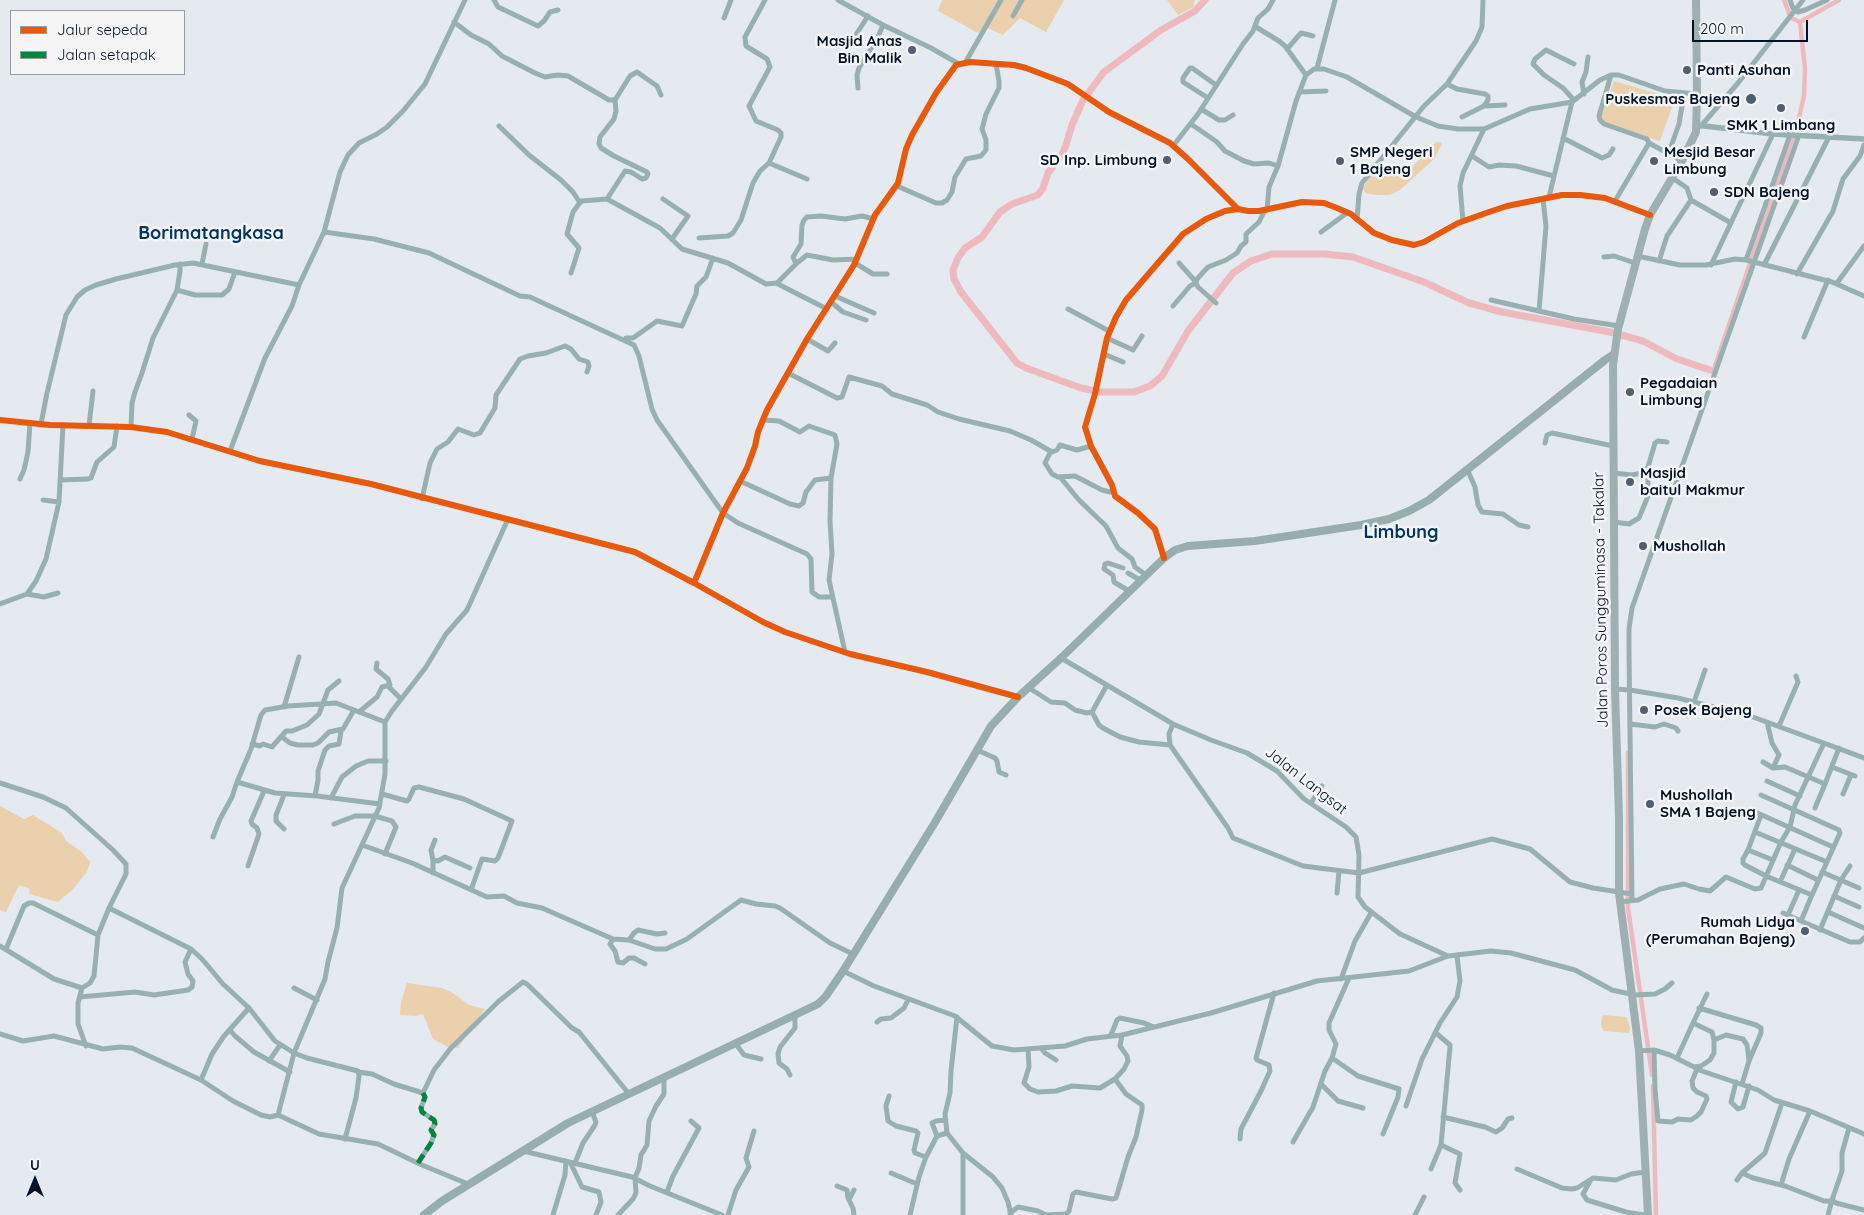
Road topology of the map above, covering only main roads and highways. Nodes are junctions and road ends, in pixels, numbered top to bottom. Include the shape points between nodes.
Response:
1 (1696, 0) edge
2 (1614, 354) junction
3 (424, 1215) edge
4 (1646, 1215) edge

1 - 2 highway, Jalan Poros Sungguminasa - Takalar via 1699,126 1650,215
2 - 3 main road via 1409,512 1361,525 1264,540 1193,545 1175,550 1143,577 991,726 934,824 824,999 795,1016 558,1129
2 - 4 highway, Jalan Poros Sungguminasa - Takalar via 1614,522 1624,689 1621,902 1641,1050

